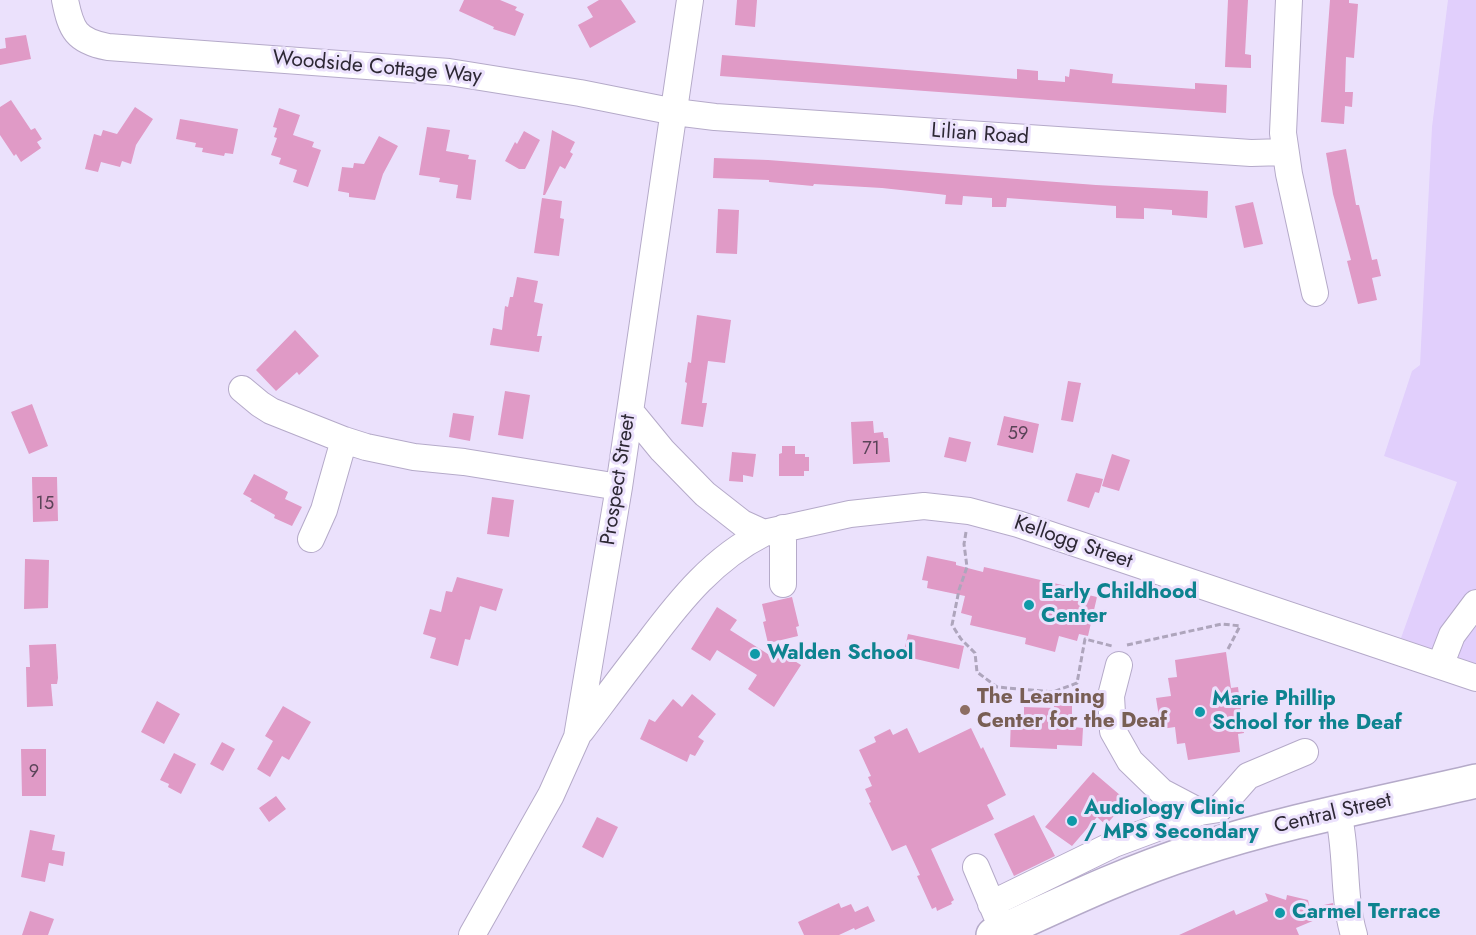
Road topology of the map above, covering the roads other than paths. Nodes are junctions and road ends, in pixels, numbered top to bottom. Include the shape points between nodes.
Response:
1 (65, 0) edge
2 (690, 0) edge
3 (1289, 0) edge
4 (675, 112) junction
5 (1285, 152) junction
6 (1316, 293) dead end
7 (242, 389) dead end
8 (630, 411) junction
9 (344, 440) junction
10 (619, 487) junction
11 (773, 530) junction
12 (311, 539) dead end
13 (783, 584) dead end
14 (1476, 603) edge
15 (1119, 665) dead end
16 (1440, 666) junction
17 (1476, 678) edge
18 (577, 736) junction
19 (1305, 752) dead end
20 (1476, 781) edge
21 (1209, 811) junction
22 (1338, 813) junction
23 (1244, 835) junction
24 (976, 867) dead end
25 (995, 923) edge
26 (472, 935) edge
27 (1354, 935) edge

1 - 4 street, Woodside Cottage Way via 78,35 97,45 449,72
2 - 4 street, Prospect Street
3 - 5 street via 1283,111
4 - 5 street, Lilian Road
4 - 8 street, Prospect Street
5 - 6 street
7 - 9 street via 271,411
8 - 10 street, Prospect Street
8 - 11 street via 712,500 742,523
9 - 10 street via 391,453
9 - 12 street via 324,510
10 - 18 street, Prospect Street
11 - 13 street
11 - 16 street, Kellogg Street via 901,507 969,511
11 - 18 street, Kellogg Street via 733,551 700,579
14 - 16 street via 1452,635
15 - 21 street via 1111,696 1113,731 1130,761 1162,792
16 - 17 street, Kellogg Street
18 - 26 street, Prospect Street via 551,795
19 - 21 street via 1248,776
20 - 22 main road, Central Street
21 - 23 street
21 - 25 street via 1114,844
22 - 23 main road, Central Street
22 - 27 street
23 - 25 main road, Central Street
24 - 25 street

